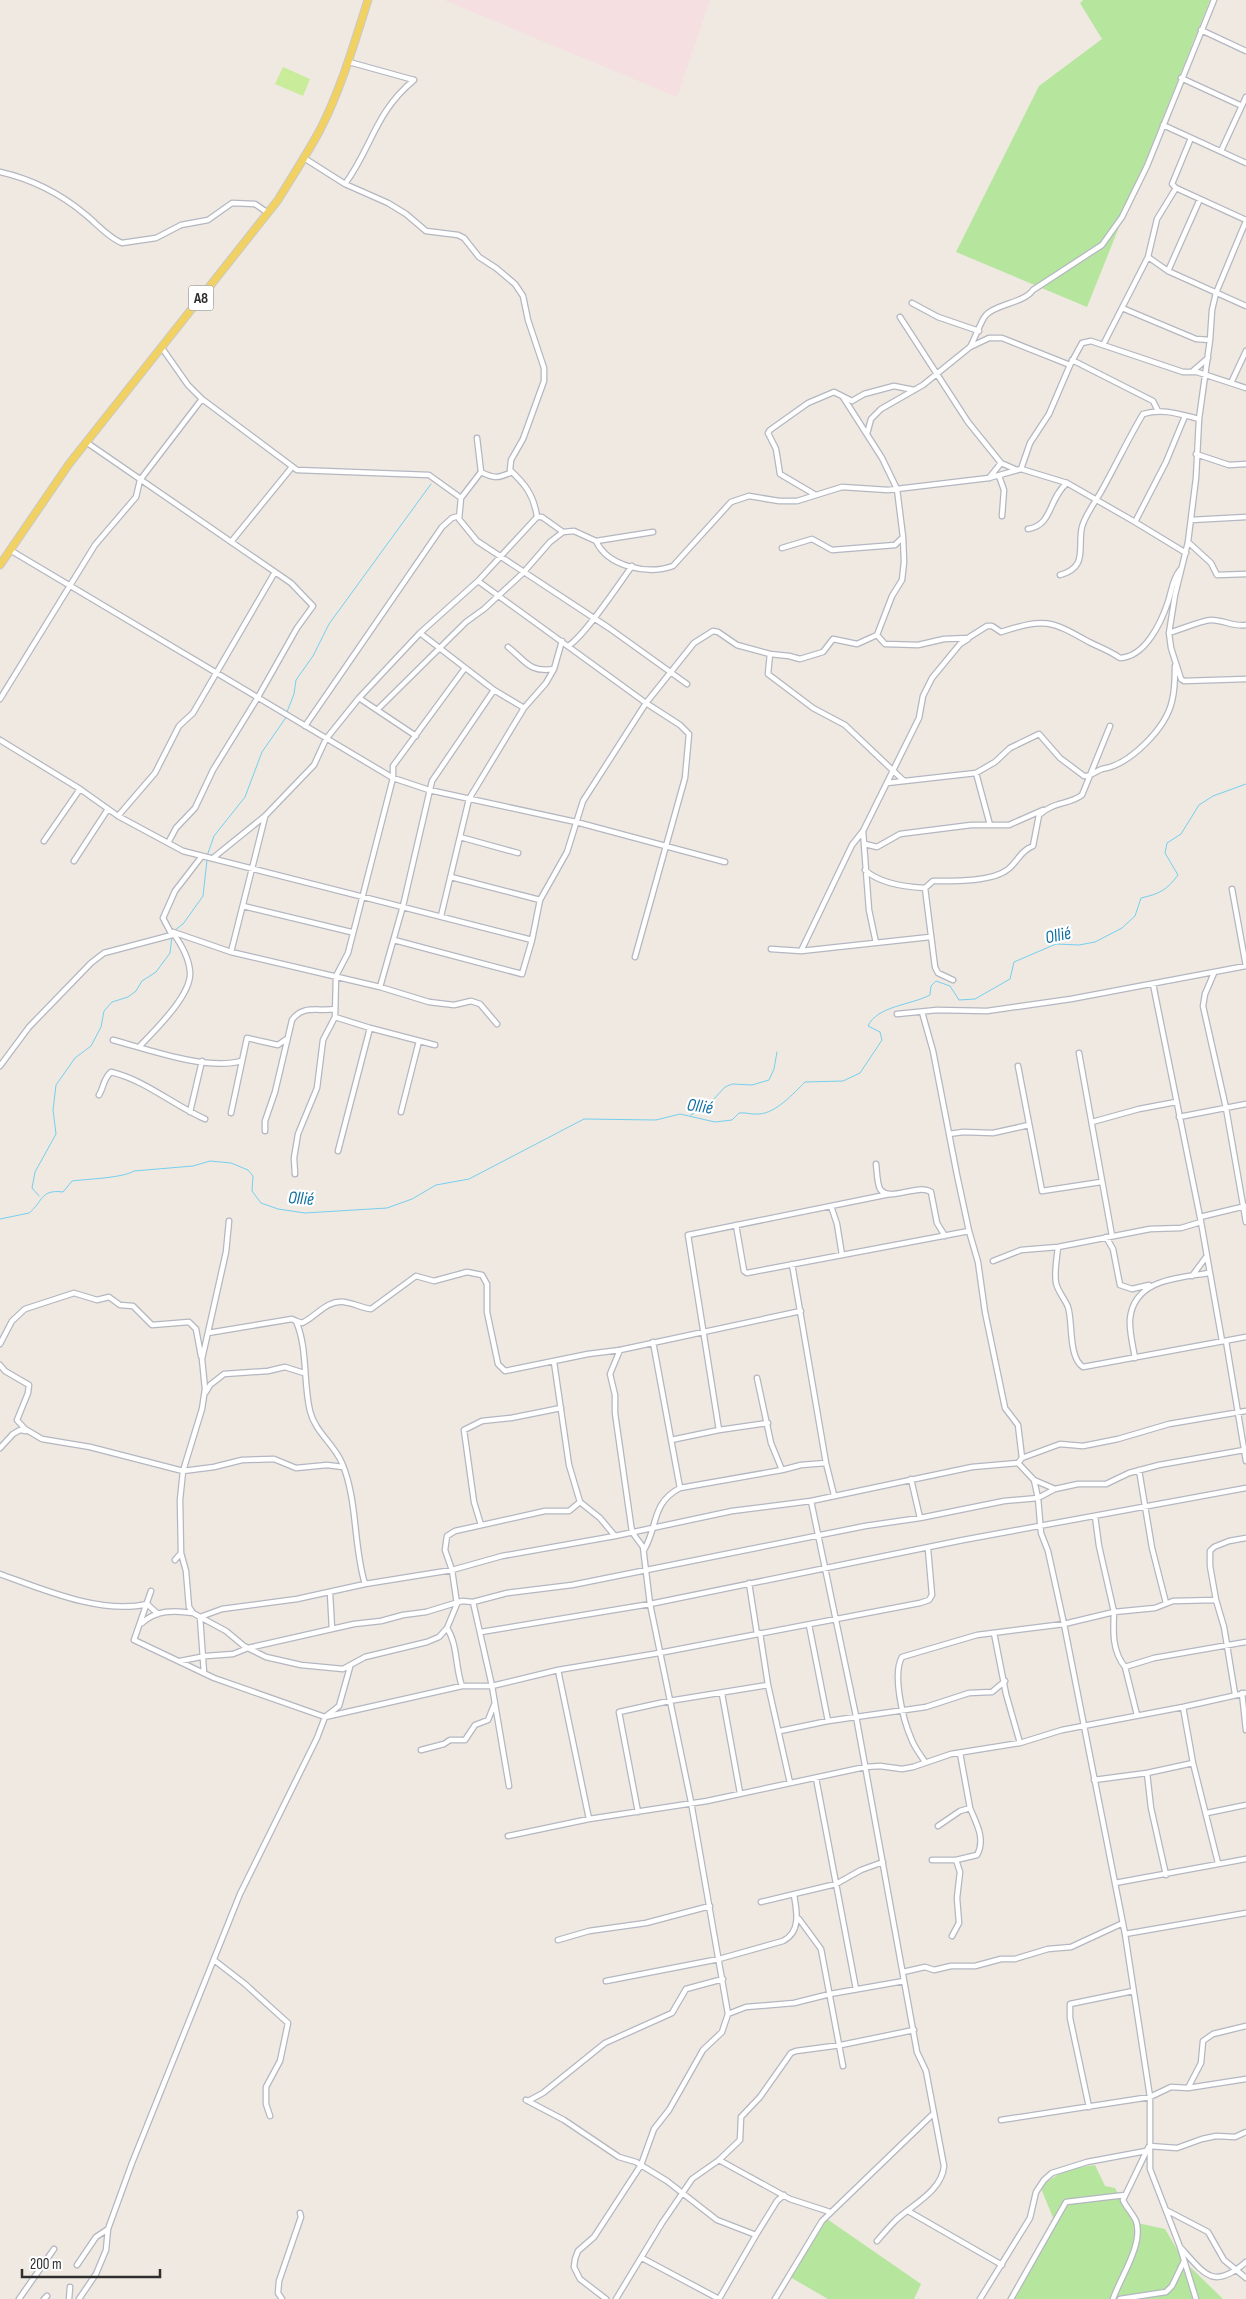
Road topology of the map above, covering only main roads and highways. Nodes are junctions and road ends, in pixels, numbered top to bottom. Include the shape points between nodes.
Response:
1 (369, 0) edge
2 (0, 565) edge

1 - 2 main road, A8 via 349,62 304,158 268,213 86,442

